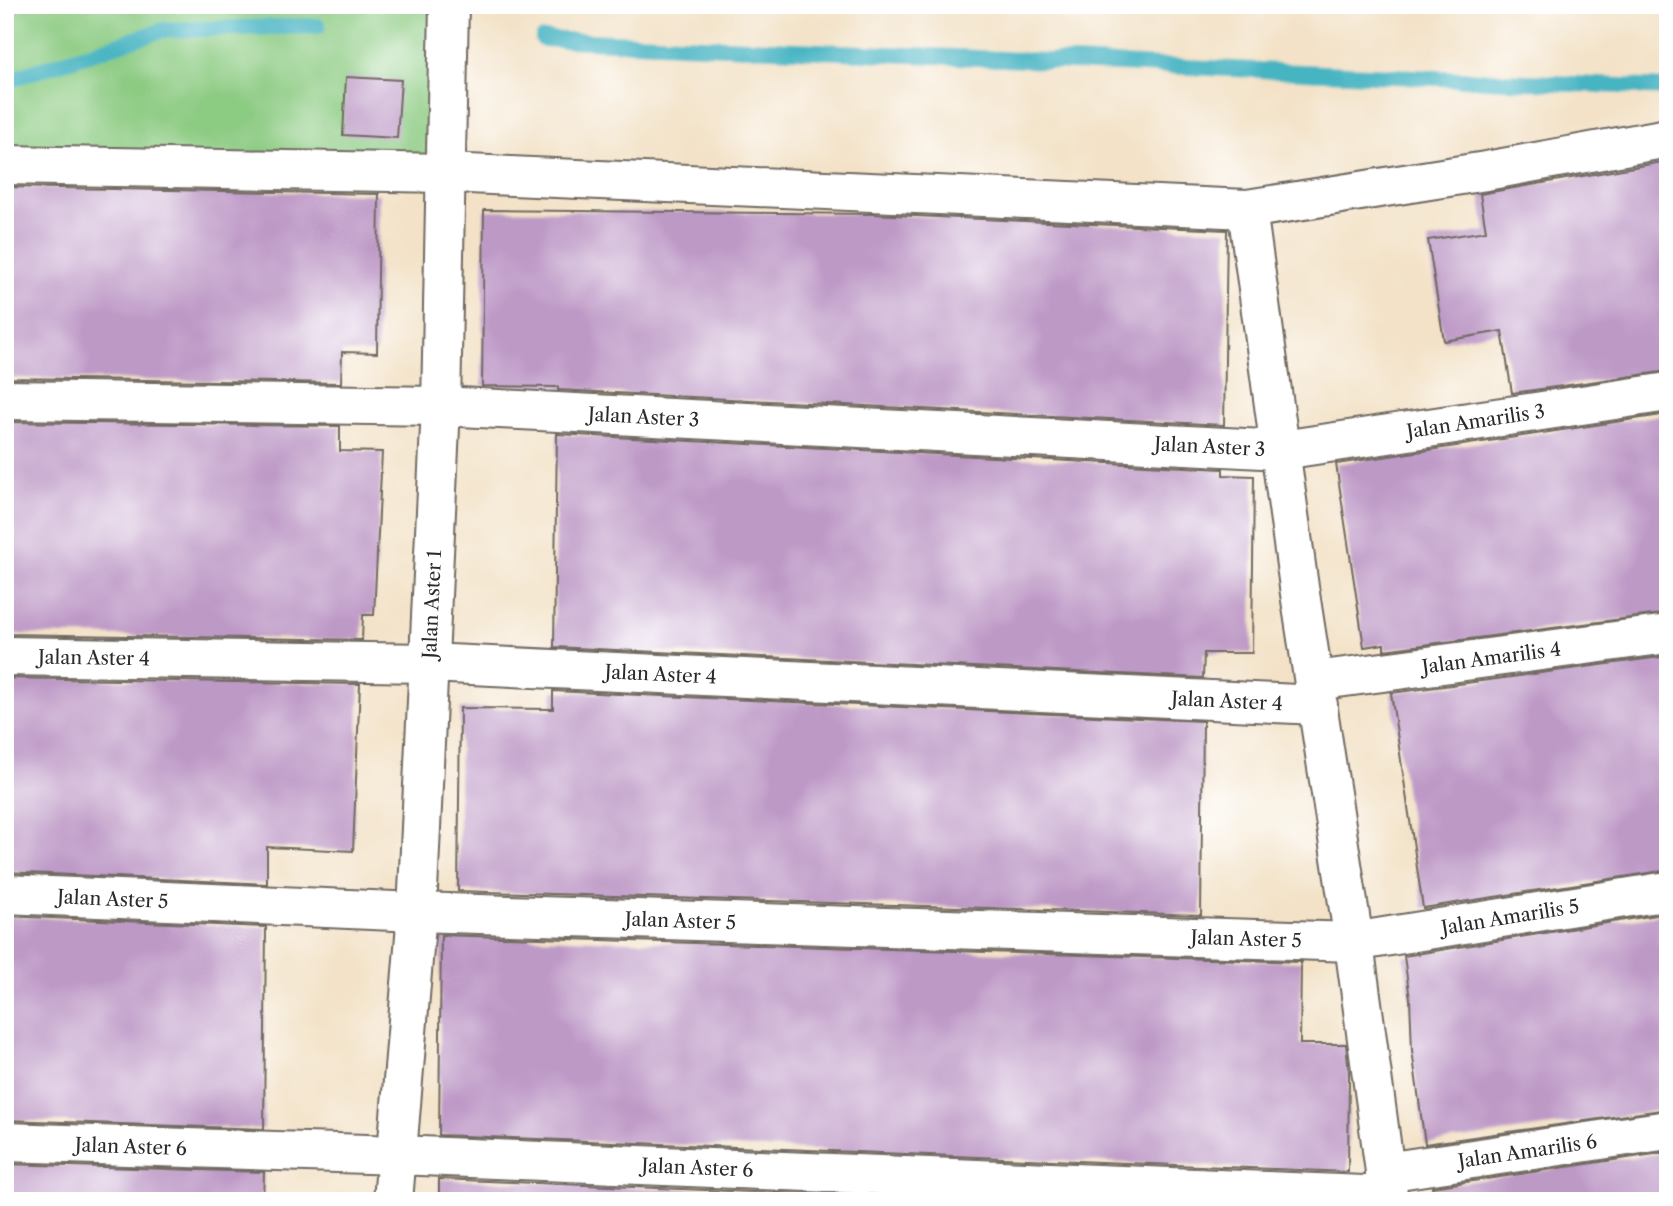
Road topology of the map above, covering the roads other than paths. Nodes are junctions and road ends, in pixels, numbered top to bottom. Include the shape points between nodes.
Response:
1 (449, 5) edge
2 (1668, 138) edge
3 (5, 166) edge
4 (446, 173) junction
5 (1247, 209) junction
6 (1668, 392) edge
7 (5, 400) edge
8 (440, 406) junction
9 (1282, 450) junction
10 (1668, 634) edge
11 (5, 656) edge
12 (428, 663) junction
13 (1316, 693) junction
14 (1668, 891) edge
15 (5, 894) edge
16 (417, 912) junction
17 (1353, 942) junction
18 (1668, 1130) edge
19 (5, 1142) edge
20 (397, 1155) junction
21 (1387, 1189) edge
22 (393, 1201) edge

1 - 4 street, Jalan Aster 1
2 - 5 street
3 - 4 street
4 - 5 street
4 - 8 street, Jalan Aster 1
5 - 9 street
6 - 9 street, Jalan Amarilis 3
7 - 8 street, Jalan Aster 3
8 - 9 street, Jalan Aster 3
8 - 12 street, Jalan Aster 1
9 - 13 street
10 - 13 street, Jalan Amarilis 4
11 - 12 street, Jalan Aster 4
12 - 13 street, Jalan Aster 4
12 - 16 street, Jalan Aster 1
13 - 17 street
14 - 17 street, Jalan Amarilis 5
15 - 16 street, Jalan Aster 5
16 - 17 street, Jalan Aster 5
16 - 20 street, Jalan Aster 1
17 - 21 street
18 - 21 street, Jalan Amarilis 6
19 - 20 street, Jalan Aster 6
20 - 21 street, Jalan Aster 6
20 - 22 street, Jalan Aster 1

